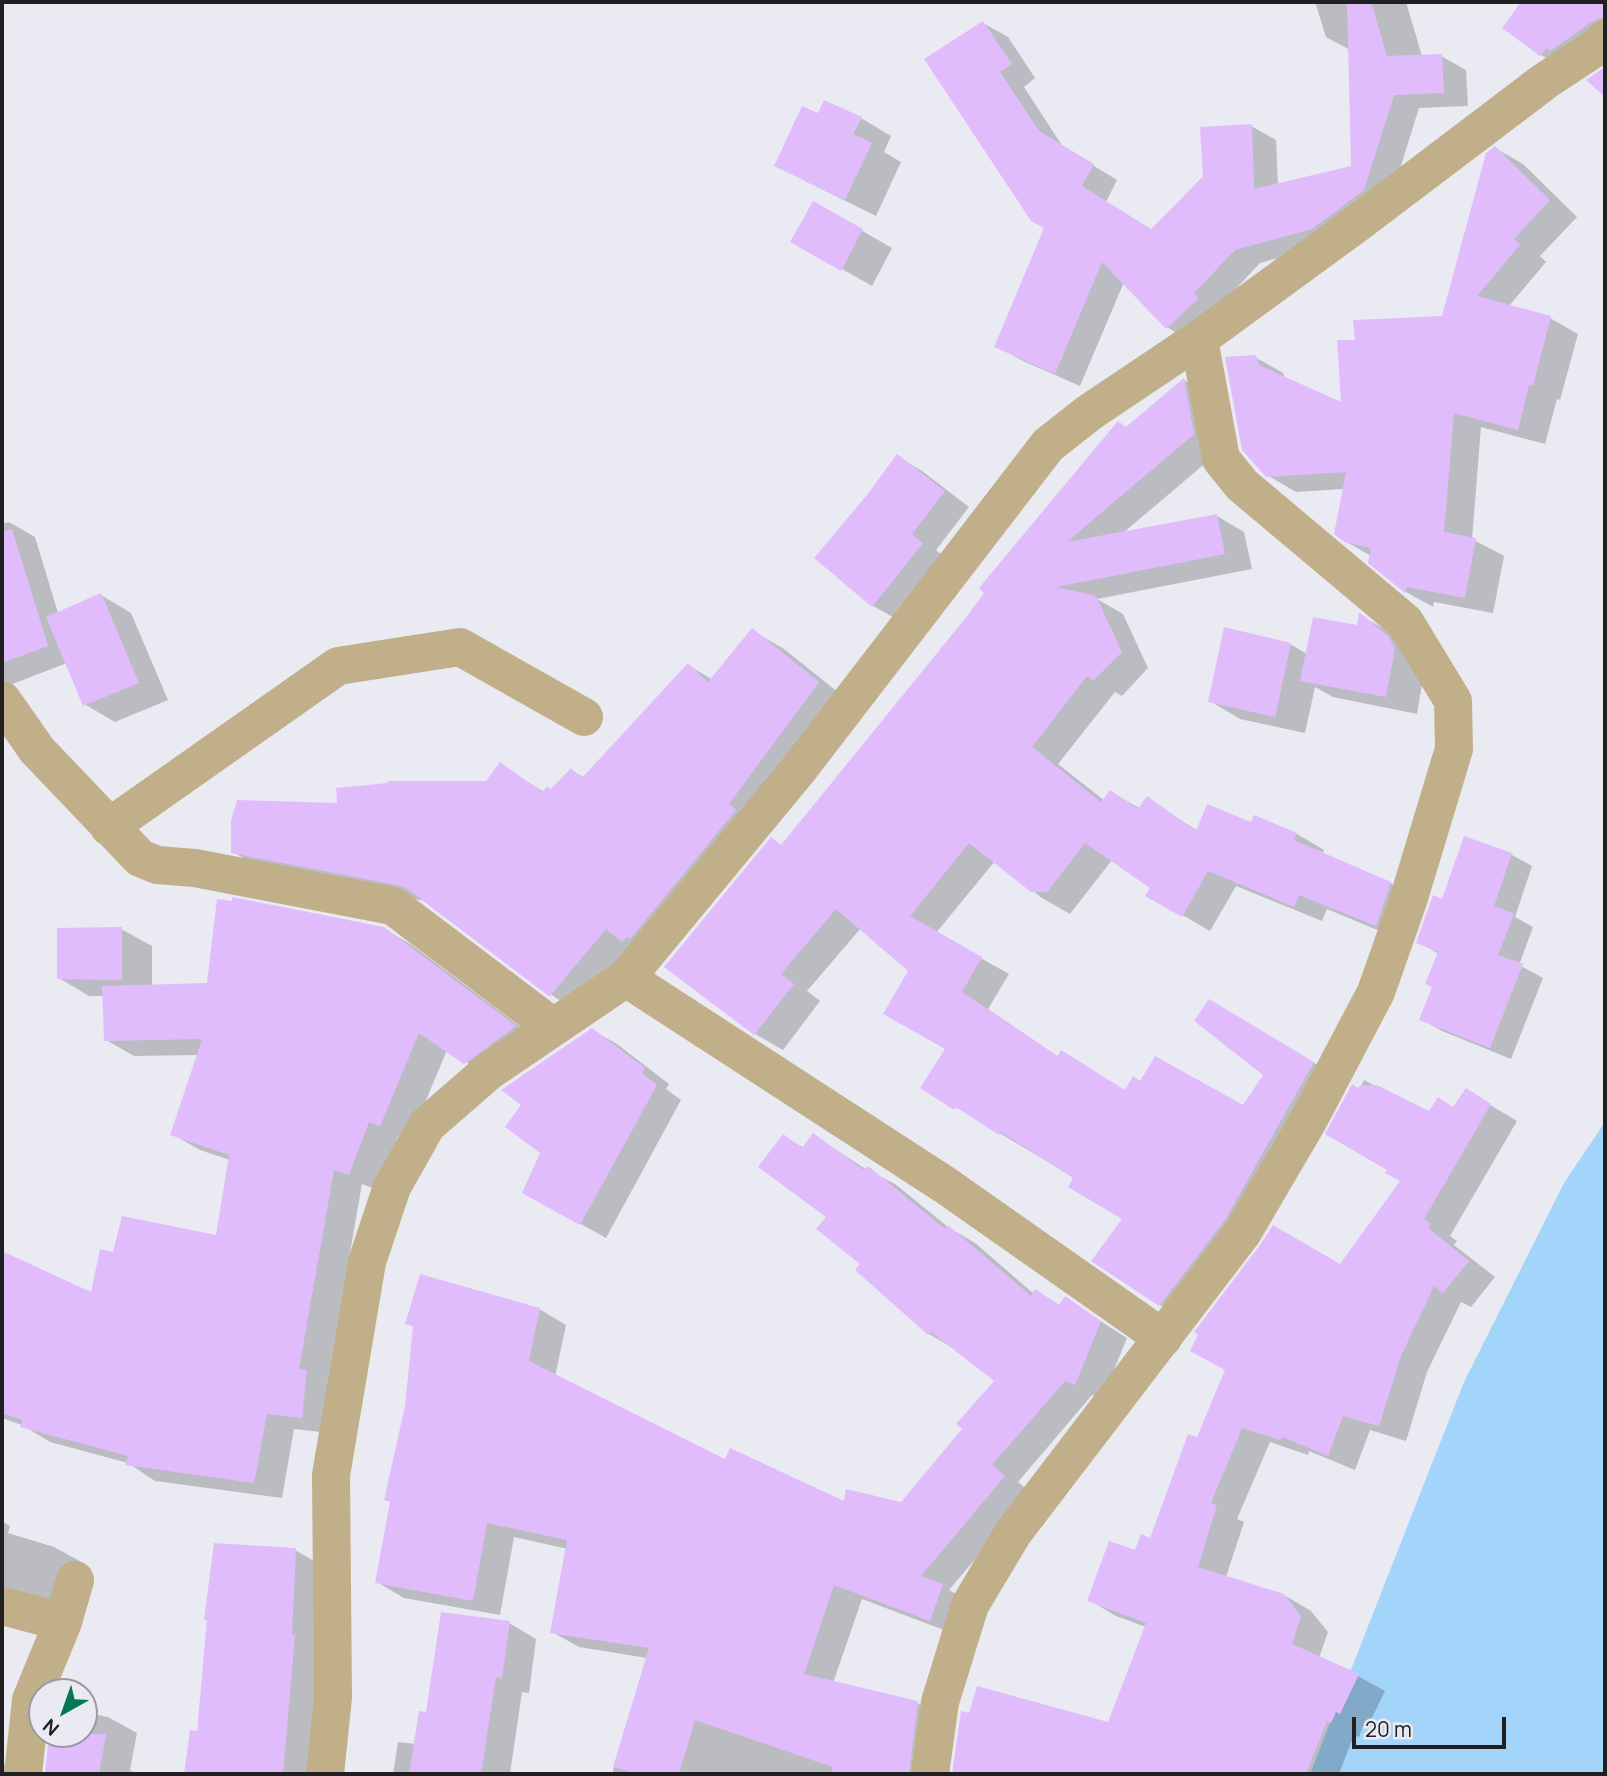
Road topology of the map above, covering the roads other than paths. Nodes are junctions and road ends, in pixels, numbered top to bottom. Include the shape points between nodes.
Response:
1 (1605, 39) edge
2 (1199, 339) junction
3 (2, 700) edge
4 (584, 717) dead end
5 (109, 827) junction
6 (626, 978) junction
7 (553, 1027) junction
8 (1163, 1338) junction
9 (75, 1580) dead end
10 (2, 1606) edge
11 (63, 1622) junction
12 (23, 1774) edge
13 (325, 1774) edge
14 (930, 1774) edge

1 - 2 street
2 - 6 street via 1139,376 1048,445 798,770
2 - 8 street via 1221,459 1250,492 1405,622 1452,701 1454,749 1376,992 1243,1232
3 - 5 street via 37,750
4 - 5 street via 460,647 338,666
5 - 7 street via 140,858 157,865 195,868 393,906
6 - 7 street
6 - 8 street via 945,1185
7 - 13 street via 489,1071 427,1125 391,1187 367,1262 331,1475 333,1697
8 - 14 street via 1013,1533 971,1605 940,1702
9 - 11 street
10 - 11 street
11 - 12 street via 30,1700

